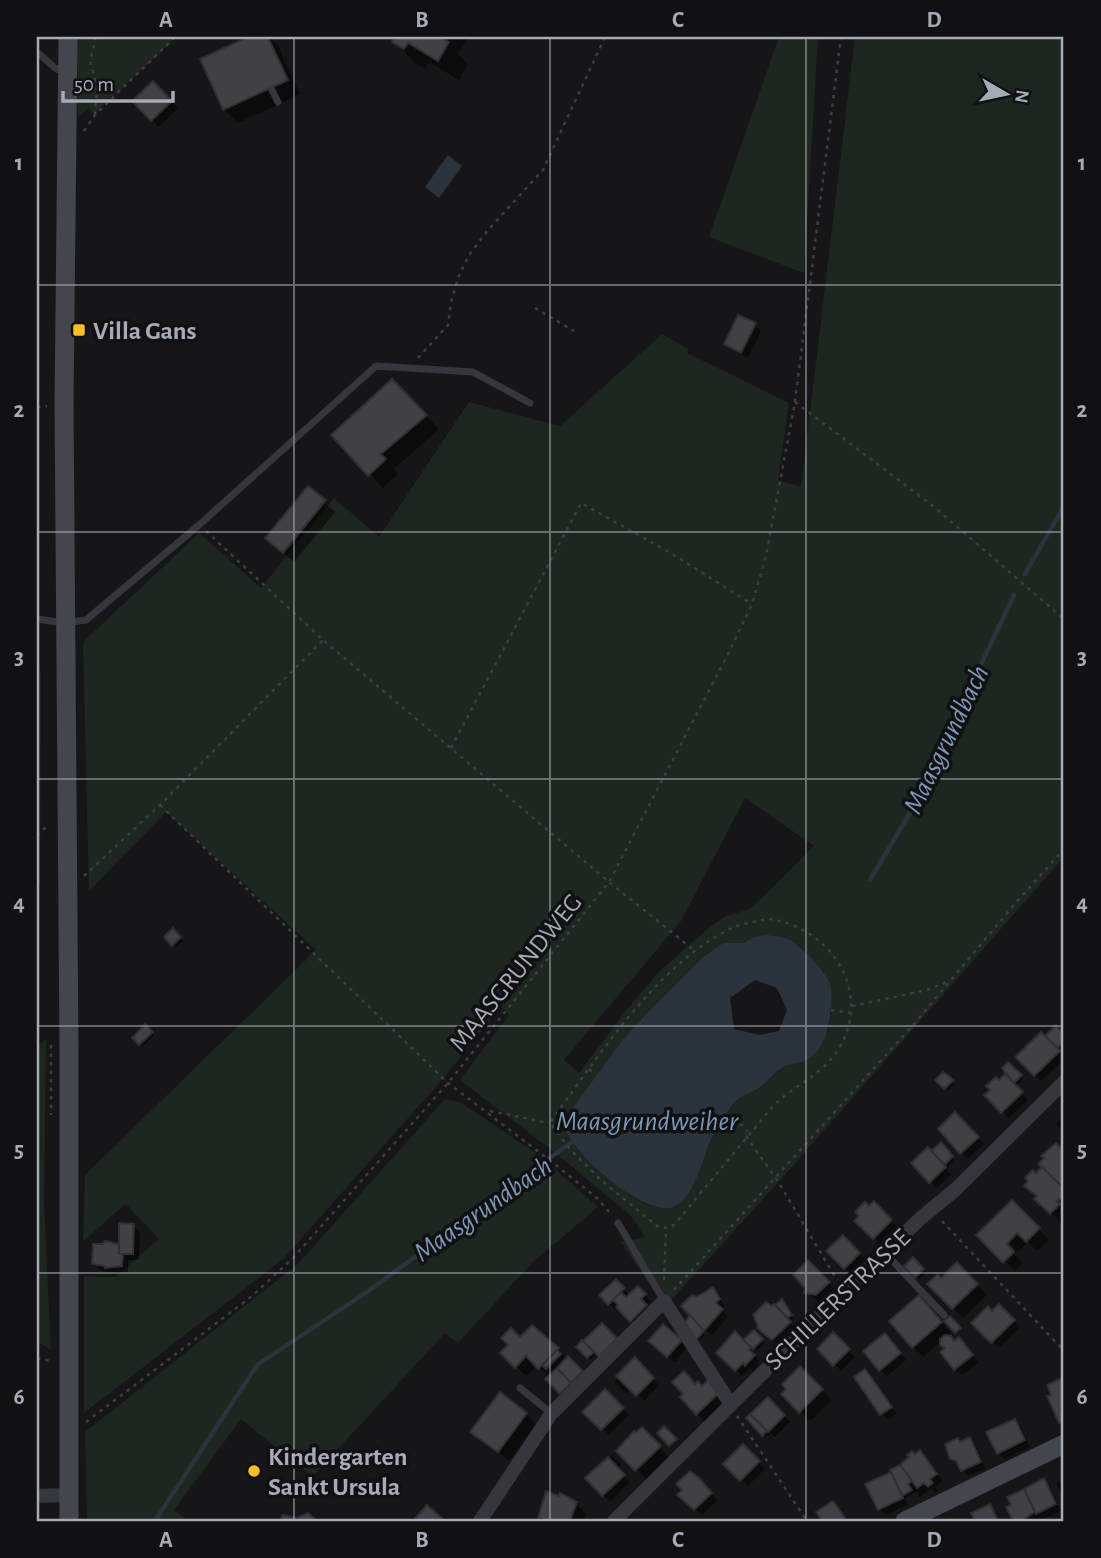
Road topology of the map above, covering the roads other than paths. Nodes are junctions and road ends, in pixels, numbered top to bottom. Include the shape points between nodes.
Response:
1 (68, 37) edge
2 (37, 52) edge
3 (68, 74) junction
4 (271, 88) dead end
5 (278, 102) dead end
6 (530, 403) dead end
7 (37, 620) edge
8 (64, 623) junction
9 (1064, 1082) edge
10 (618, 1223) road end
11 (885, 1253) junction
12 (664, 1301) junction
13 (944, 1315) dead end
14 (520, 1388) dead end
15 (730, 1403) junction
16 (551, 1414) junction
17 (1064, 1444) edge
18 (69, 1495) junction
19 (37, 1496) edge
20 (69, 1521) edge
21 (480, 1521) edge
22 (614, 1521) edge
23 (905, 1521) edge

1 - 3 main road
2 - 3 lane
3 - 8 main road via 73,138 64,403
4 - 5 lane
6 - 8 lane via 473,372 376,366 86,620
7 - 8 lane
8 - 18 main road
9 - 11 street, SCHILLERSTRASSE
10 - 12 lane
11 - 13 lane
11 - 15 street, SCHILLERSTRASSE
12 - 15 street
12 - 16 street
14 - 16 lane
15 - 22 street, SCHILLERSTRASSE
16 - 21 street
17 - 23 main road
18 - 19 street
18 - 20 main road

